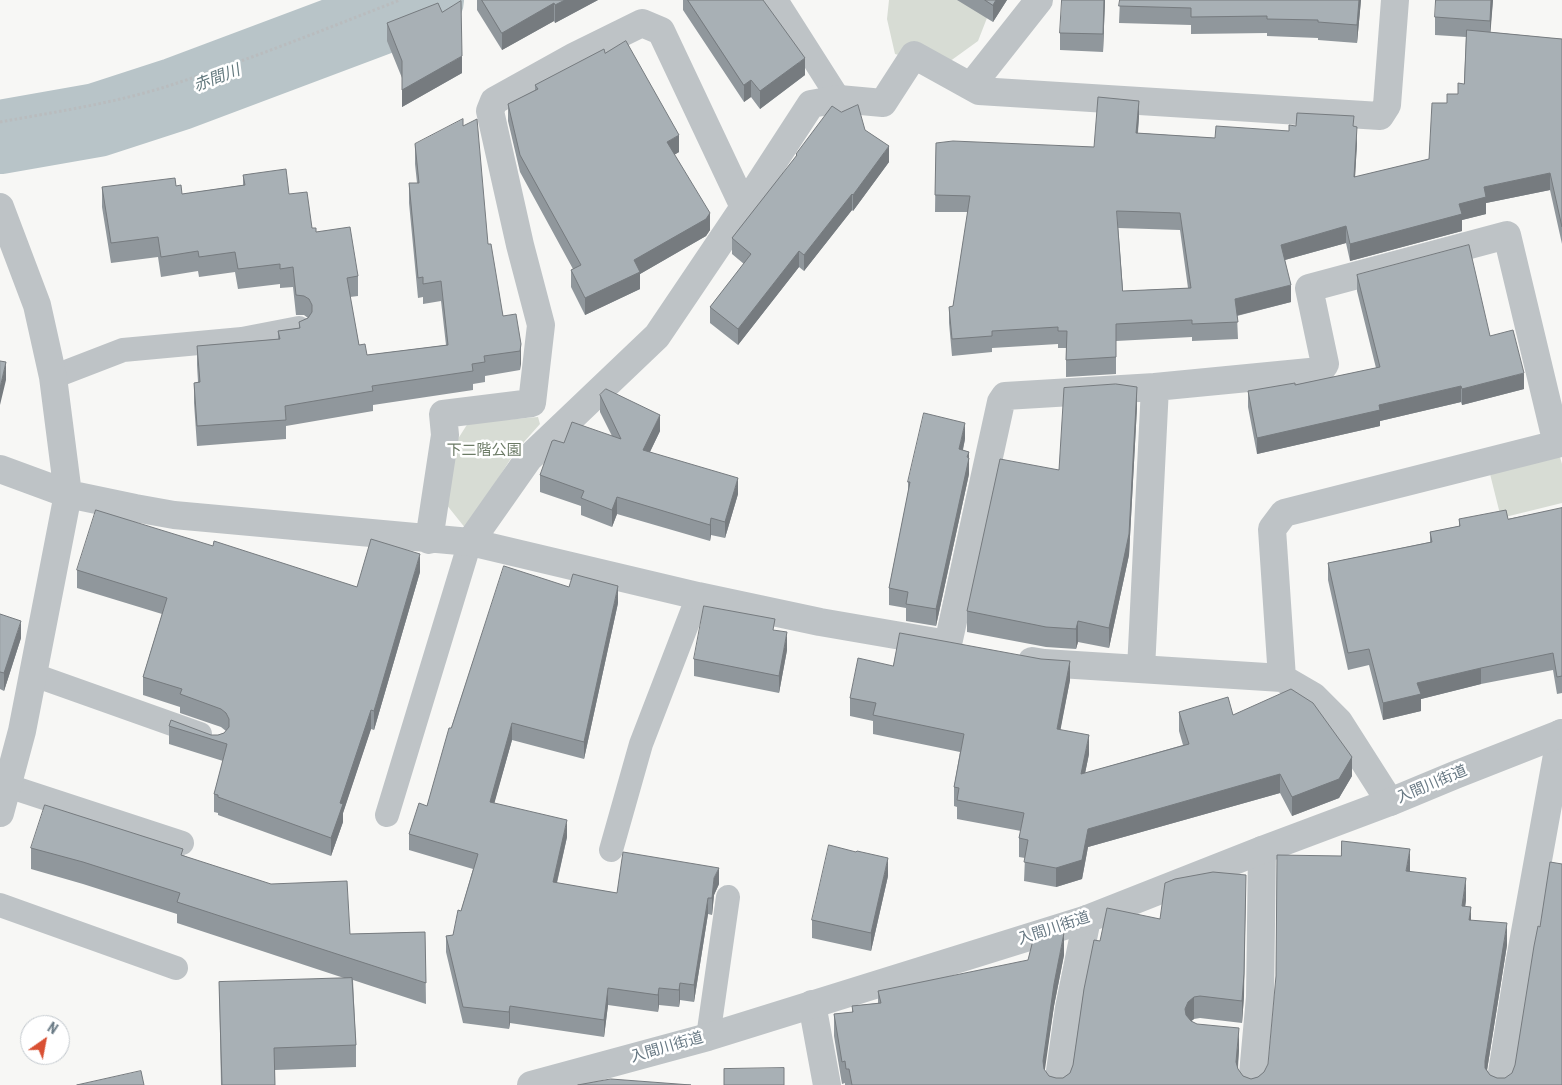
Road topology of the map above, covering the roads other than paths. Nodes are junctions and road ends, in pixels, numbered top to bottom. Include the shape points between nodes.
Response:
1 (776, 0) edge
2 (1040, 0) edge
3 (1395, 0) edge
4 (971, 86) junction
5 (839, 99) junction
6 (0, 206) edge
7 (744, 207) junction
8 (299, 328) edge
9 (53, 377) junction
10 (1154, 387) junction
11 (0, 469) edge
12 (68, 494) junction
13 (429, 540) junction
14 (470, 542) junction
15 (698, 596) junction
16 (948, 644) junction
17 (976, 649) edge
18 (1005, 655) edge
19 (1142, 669) junction
20 (34, 675) junction
21 (1282, 678) junction
22 (1561, 733) edge
23 (216, 740) edge
24 (8, 786) junction
25 (1390, 802) junction
26 (0, 813) edge
27 (387, 815) dead end
28 (182, 843) dead end
29 (611, 850) dead end
30 (1262, 850) junction
31 (728, 897) dead end
32 (0, 905) edge
33 (1088, 919) junction
34 (176, 968) dead end
35 (812, 1004) junction
36 (708, 1037) junction
37 (531, 1085) edge
38 (828, 1085) edge
39 (1058, 1085) edge
40 (1252, 1085) edge
41 (1500, 1085) edge

1 - 5 lane
2 - 4 street
3 - 4 street via 1387,105 1380,116 979,91
4 - 5 street via 914,56 883,103
5 - 7 street via 811,104
6 - 9 street via 37,305
7 - 13 street via 661,32 642,23 494,101 490,111 540,325 532,403 443,414 445,435
7 - 14 street via 656,336 529,458
8 - 9 lane via 242,339 123,350
9 - 12 street
10 - 16 street via 1005,396 1001,402
10 - 19 street
10 - 21 street via 1320,371 1325,364 1309,288 1507,235 1557,444 1284,513 1272,529
11 - 12 street
12 - 13 street via 174,514
12 - 20 street
13 - 14 street
14 - 15 street
14 - 27 lane
15 - 16 street via 820,622
15 - 29 lane via 641,744
16 - 17 street
18 - 19 street via 1044,663
19 - 21 street
20 - 23 lane
20 - 24 street
21 - 25 street via 1313,696 1339,722
22 - 25 street, 入間川街道
22 - 41 street
24 - 26 street
24 - 28 lane
25 - 30 street, 入間川街道
30 - 33 street, 入間川街道
30 - 40 street via 1260,997 1246,1037
31 - 36 lane
32 - 34 lane
33 - 35 street, 入間川街道
33 - 39 street
35 - 36 street, 入間川街道
35 - 38 street
36 - 37 street, 入間川街道

